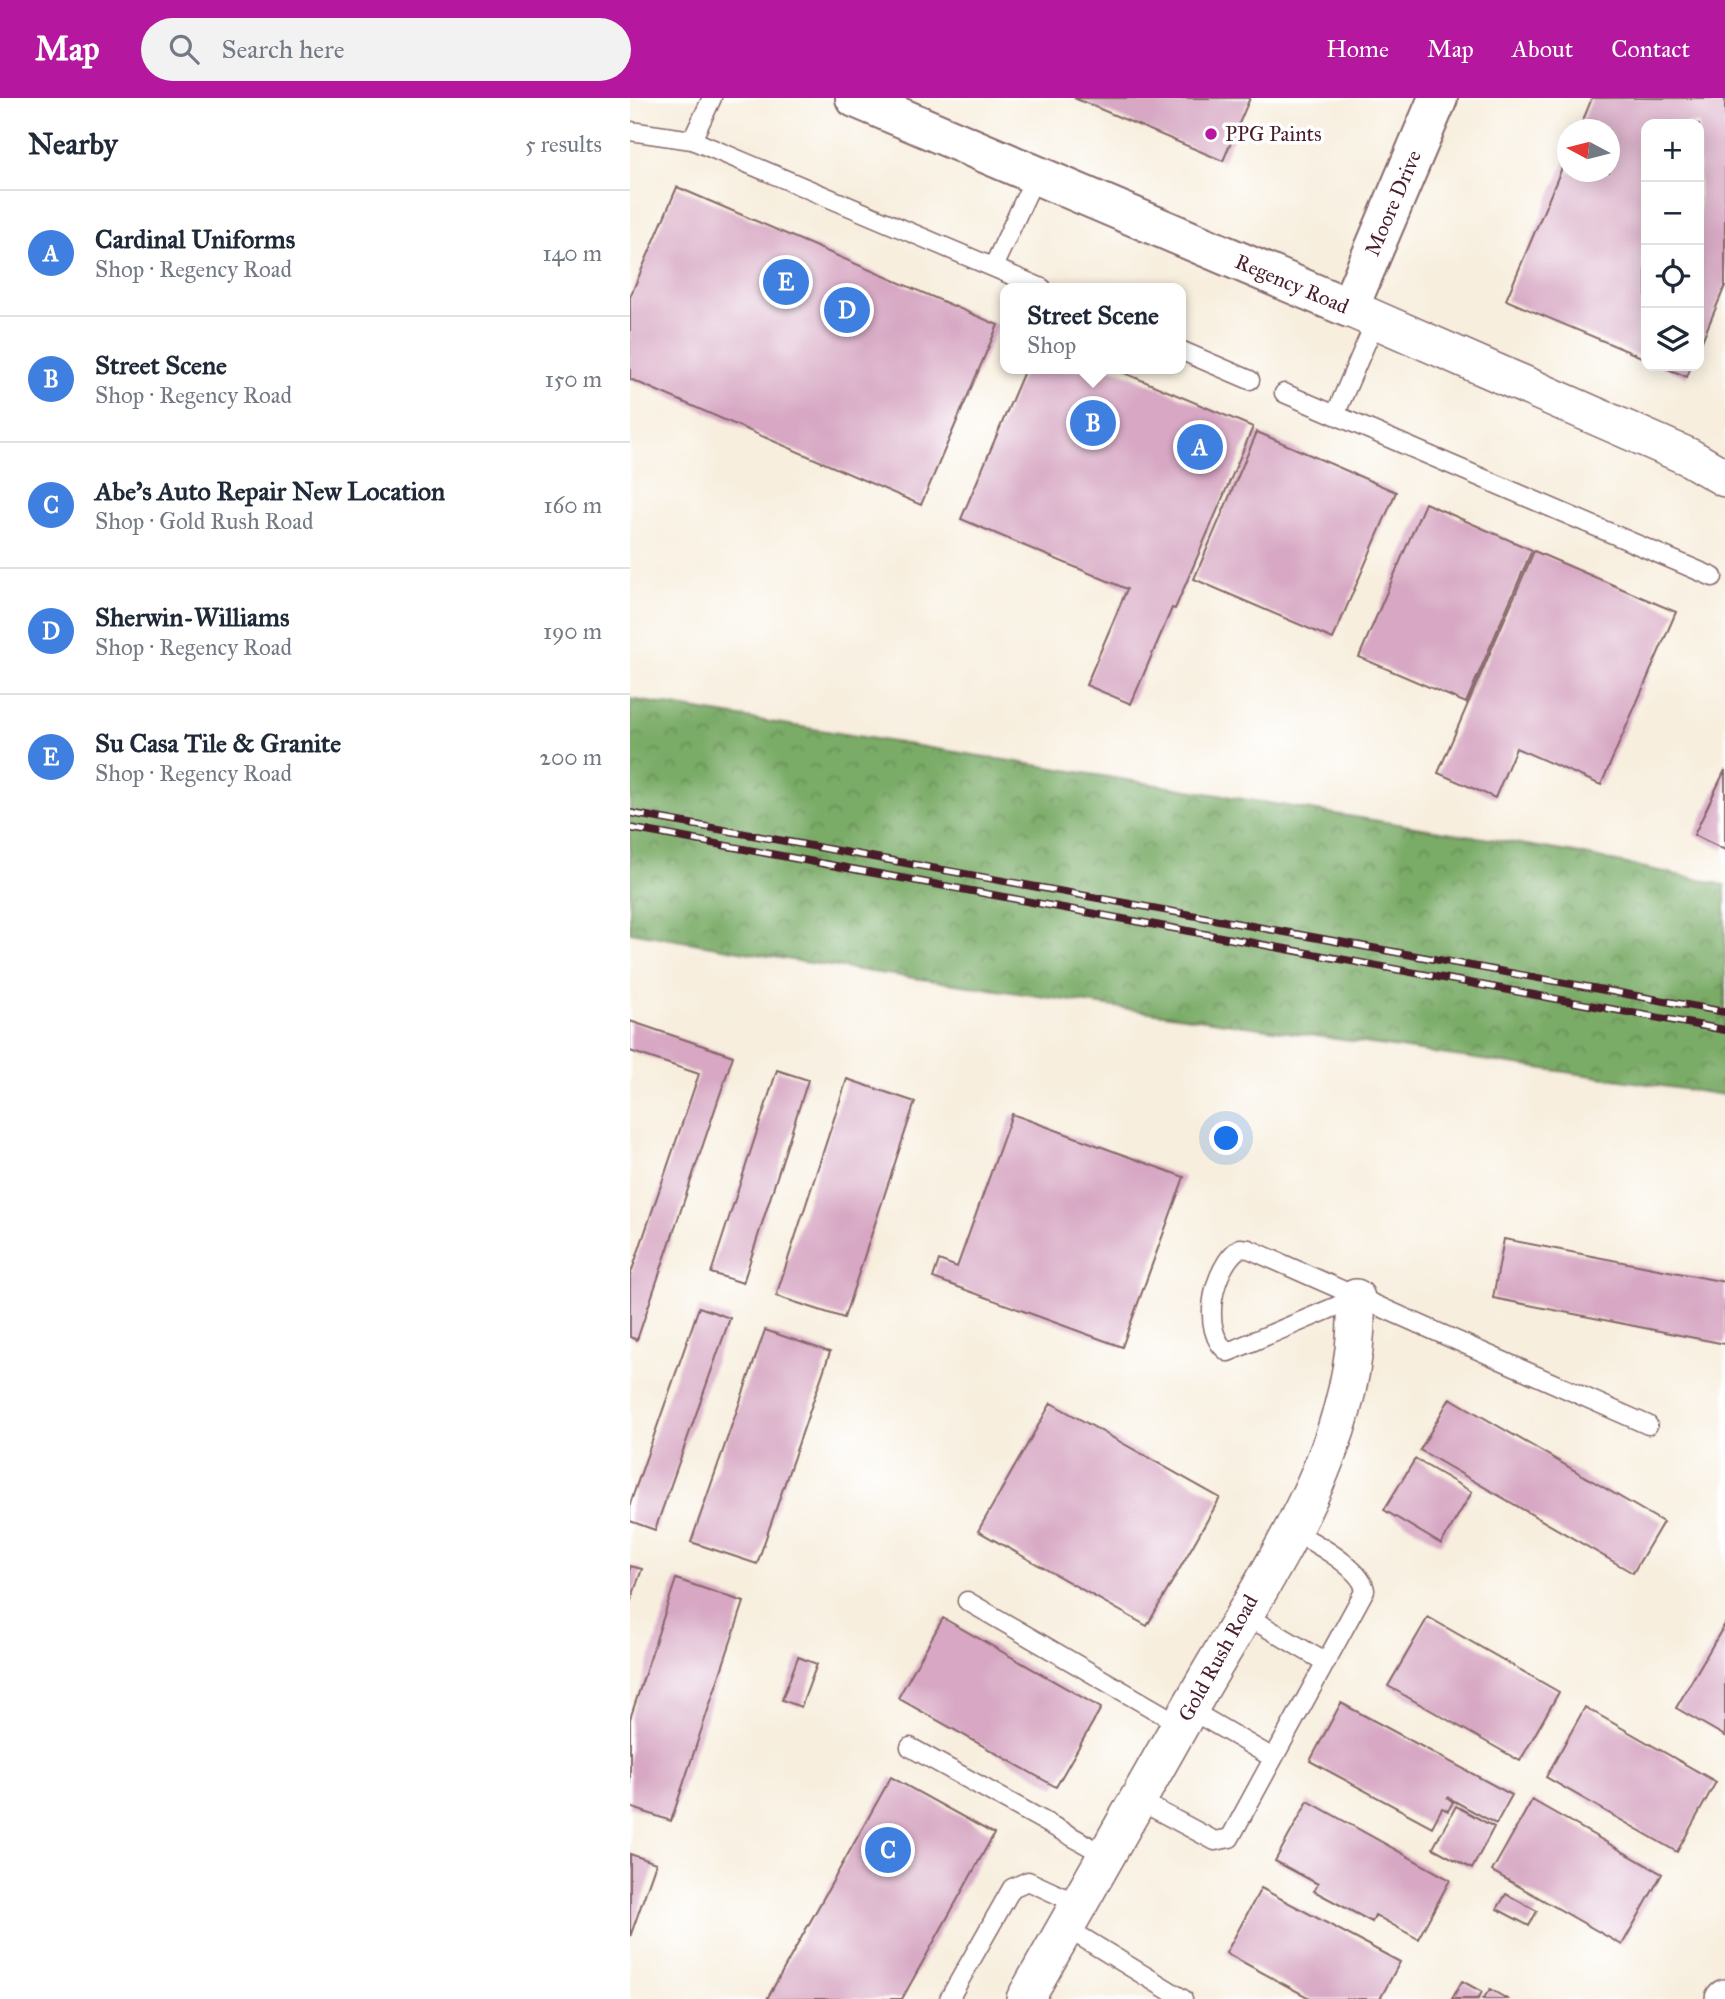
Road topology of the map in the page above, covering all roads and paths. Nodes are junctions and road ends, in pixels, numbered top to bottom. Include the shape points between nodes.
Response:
1 (712, 98) edge
2 (855, 98) edge
3 (1438, 98) edge
4 (630, 131) edge
5 (692, 141) junction
6 (1036, 175) junction
7 (993, 267) junction
8 (1030, 283) edge
9 (1363, 314) junction
10 (1186, 352) edge
11 (1250, 380) dead end
12 (1284, 393) dead end
13 (1335, 415) junction
14 (1725, 478) edge
15 (1713, 577) dead end
16 (1356, 1298) junction
17 (1648, 1425) dead end
18 (1290, 1530) junction
19 (967, 1601) dead end
20 (1243, 1614) junction
21 (1325, 1662) junction
22 (1185, 1717) junction
23 (910, 1747) dead end
24 (1273, 1758) junction
25 (1138, 1800) junction
26 (1107, 1856) junction
27 (1072, 1916) junction
28 (950, 1999) edge
29 (1025, 1999) edge
30 (1183, 1999) edge

1 - 5 lane
2 - 6 street, Regency Road
3 - 9 street, Moore Drive
4 - 5 lane
5 - 7 lane
6 - 7 lane
6 - 9 street, Regency Road
7 - 8 lane
9 - 13 lane
9 - 14 street, Regency Road via 1689,457
10 - 11 lane
12 - 13 lane
13 - 15 lane
16 - 16 lane via 1228,1352 1218,1345 1212,1324 1220,1276 1231,1254 1240,1248
16 - 17 lane
16 - 18 street, Gold Rush Road via 1358,1335 1342,1419
18 - 20 street, Gold Rush Road
18 - 21 lane via 1317,1544 1363,1581 1364,1590
19 - 22 lane
20 - 21 lane
20 - 22 street, Gold Rush Road
21 - 24 lane
22 - 24 lane
22 - 25 street, Gold Rush Road
23 - 26 lane
24 - 25 lane via 1230,1838 1216,1841
25 - 26 street, Gold Rush Road
26 - 27 street, Gold Rush Road
27 - 28 lane via 1028,1881 1012,1888
27 - 29 street, Gold Rush Road
27 - 30 lane

